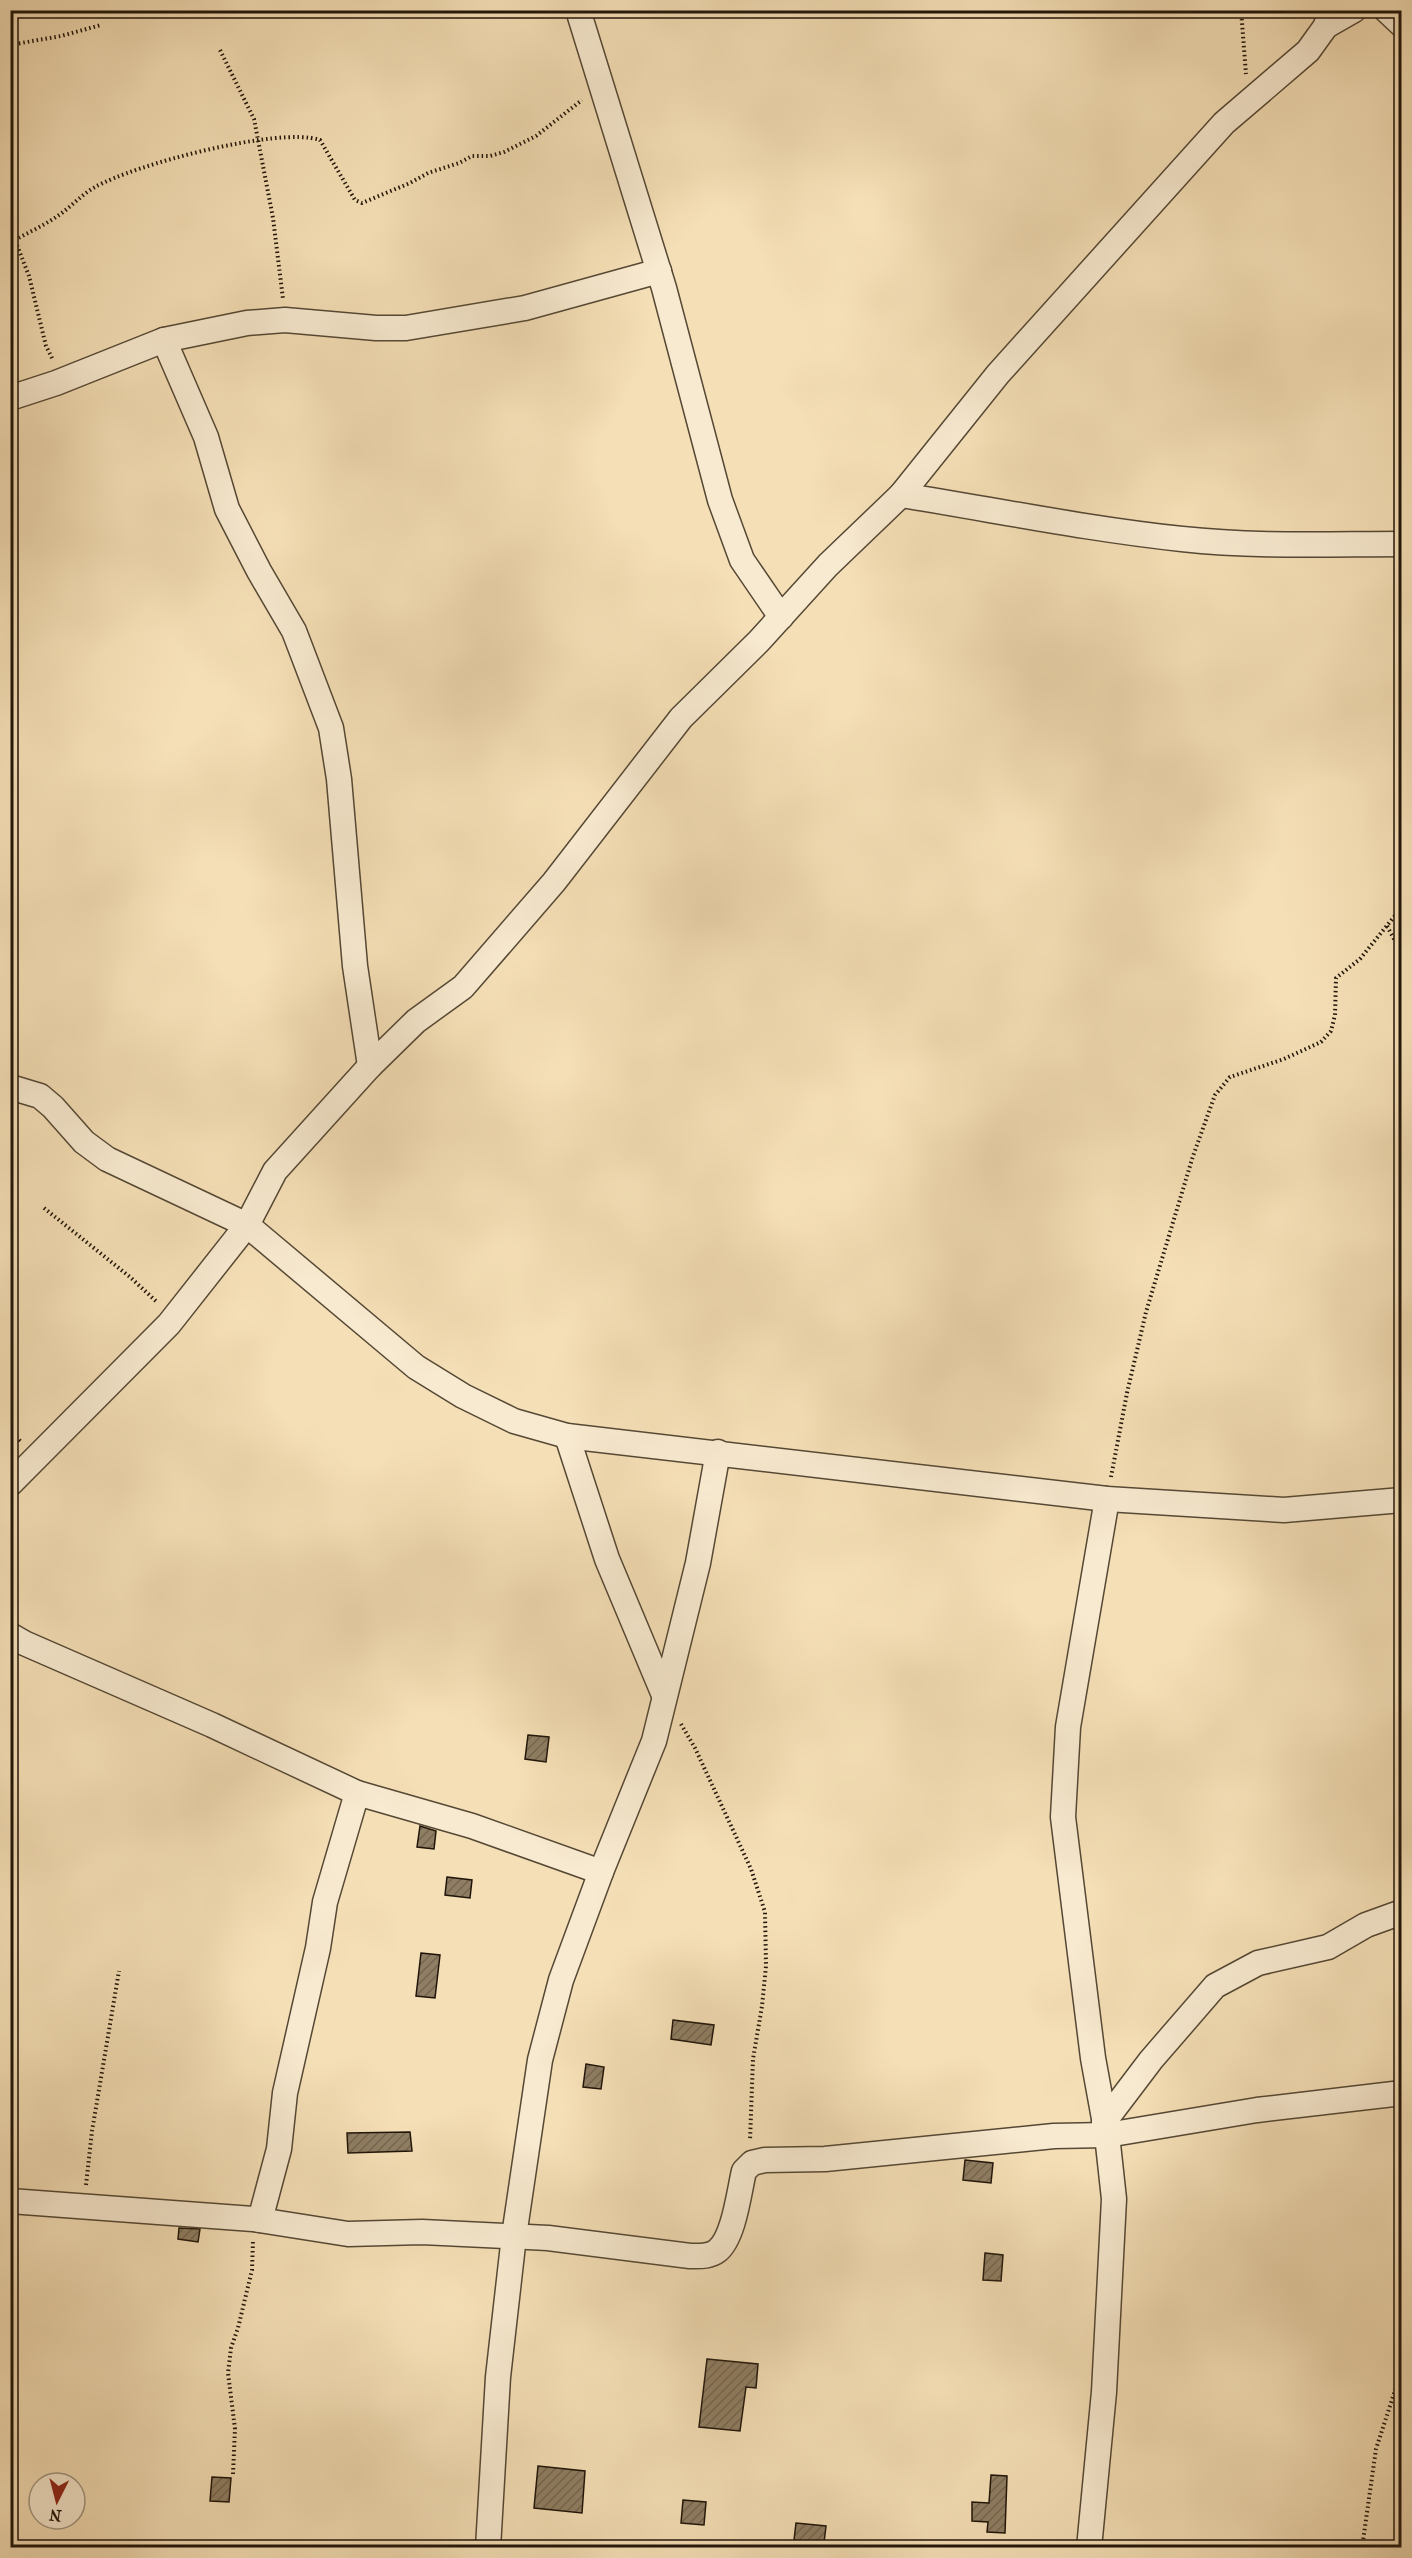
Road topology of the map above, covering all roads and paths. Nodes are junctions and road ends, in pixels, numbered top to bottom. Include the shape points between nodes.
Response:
1 (578, 10) edge
2 (1241, 10) edge
3 (1354, 10) edge
4 (1386, 10) edge
5 (1328, 18) edge
6 (101, 25) dead end
7 (1401, 25) edge
8 (10, 45) edge
9 (220, 50) dead end
10 (601, 85) junction
11 (1249, 102) junction
12 (259, 140) junction
13 (10, 192) edge
14 (15, 240) junction
15 (658, 271) junction
16 (285, 320) junction
17 (164, 340) junction
18 (63, 380) junction
19 (10, 398) edge
20 (901, 495) junction
21 (1401, 544) edge
22 (781, 617) junction
23 (1401, 907) edge
24 (1387, 926) junction
25 (1401, 954) edge
26 (370, 1066) junction
27 (10, 1087) edge
28 (44, 1208) dead end
29 (247, 1225) junction
30 (173, 1318) junction
31 (567, 1436) junction
32 (718, 1452) junction
33 (10, 1484) edge
34 (1107, 1499) junction
35 (1401, 1500) edge
36 (10, 1635) edge
37 (664, 1695) junction
38 (357, 1793) junction
39 (601, 1872) junction
40 (1401, 1912) edge
41 (120, 1971) dead end
42 (1401, 2093) edge
43 (1105, 2128) junction
44 (752, 2163) junction
45 (10, 2201) edge
46 (81, 2206) junction
47 (256, 2220) junction
48 (514, 2236) junction
49 (1401, 2369) edge
50 (233, 2474) dead end
51 (488, 2547) edge
52 (1089, 2547) edge
53 (1362, 2547) edge

1 - 10 street
2 - 11 path
3 - 5 street
4 - 7 street
5 - 11 street via 1308,51
6 - 8 path
9 - 12 path via 254,119
10 - 12 path via 536,136 515,147 490,156 472,156 362,203 355,200 320,140
10 - 15 street
11 - 20 street via 1224,123 998,374
12 - 14 path via 168,159 123,174 93,188 58,216
12 - 16 path
13 - 14 path
14 - 18 path via 29,276 46,346
15 - 16 street via 525,308 406,328
15 - 22 street via 720,500 742,560
16 - 17 street via 247,323
17 - 18 street
17 - 26 street via 206,437 227,509 294,631 331,728 355,966
18 - 19 street
20 - 21 street via 1183,539
20 - 22 street
22 - 26 street via 681,718 554,882 463,987 416,1021
23 - 24 path
24 - 25 path
24 - 34 path via 1360,959 1336,978 1335,1015 1331,1031 1321,1042 1230,1077 1215,1095 1146,1312
26 - 29 street via 275,1171
27 - 29 street via 40,1096 84,1142 107,1159
28 - 30 path
29 - 30 street
29 - 31 street via 416,1367 463,1396 514,1420
30 - 33 street
31 - 32 street
31 - 37 street via 607,1559
32 - 34 street
32 - 37 street via 698,1563
34 - 35 street via 1284,1510
34 - 43 street via 1068,1727 1063,1817
36 - 38 street
37 - 39 street via 654,1741
37 - 44 path via 695,1748 751,1869 765,1912 766,1966 749,2122
38 - 39 street via 472,1826
38 - 47 street via 325,1902 285,2093 279,2149
39 - 48 street via 561,1980 540,2060
40 - 43 street via 1366,1925 1328,1947 1258,1963 1215,1986 1151,2060
41 - 46 path
42 - 43 street
43 - 44 street via 825,2159
43 - 52 street via 1113,2210 1104,2392
44 - 48 street via 744,2171 726,2239 708,2256
45 - 46 street
46 - 47 street
47 - 48 street via 348,2234
47 - 50 path via 252,2270 228,2373 235,2429
48 - 51 street via 498,2377
49 - 53 path via 1376,2449

